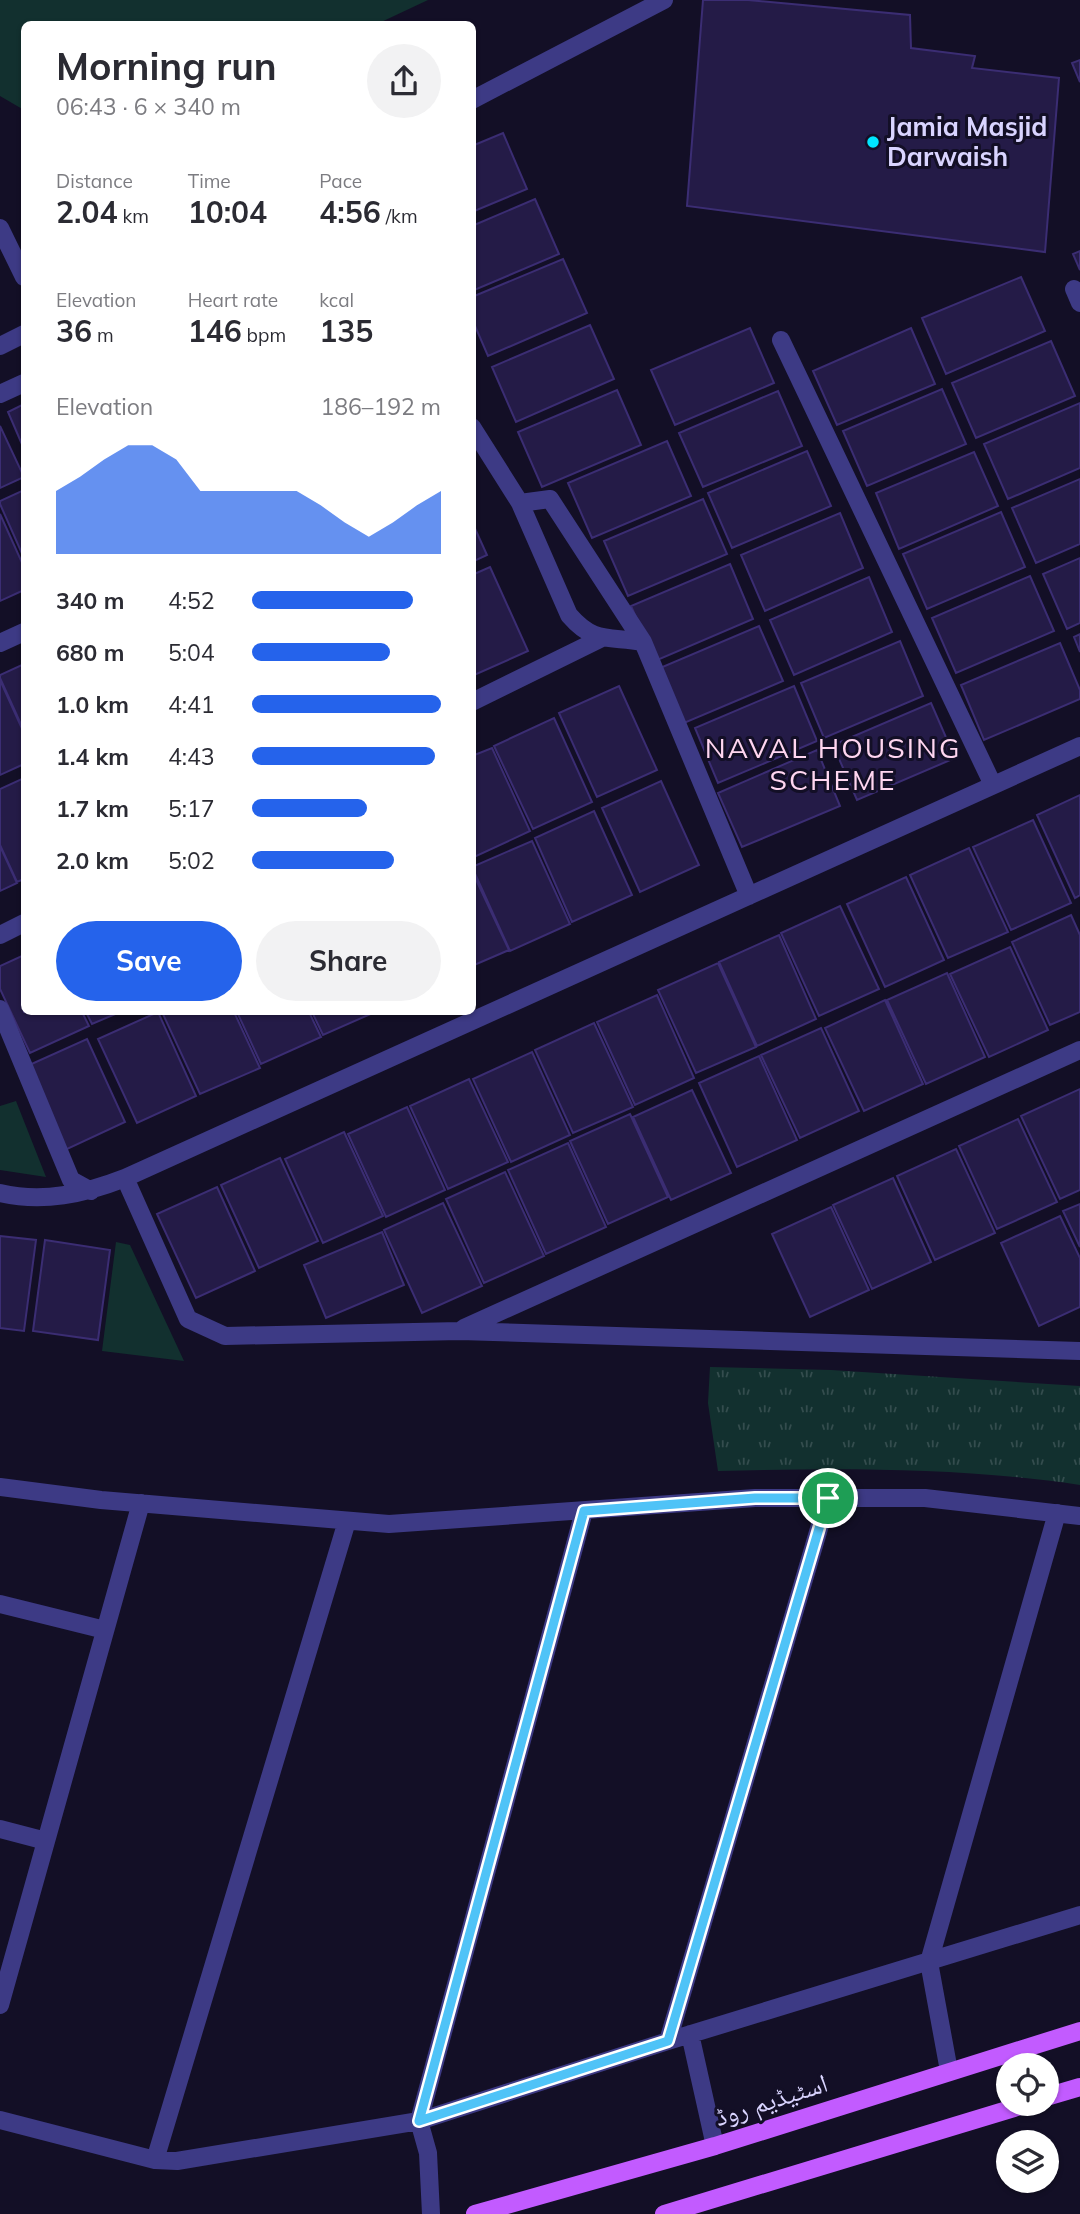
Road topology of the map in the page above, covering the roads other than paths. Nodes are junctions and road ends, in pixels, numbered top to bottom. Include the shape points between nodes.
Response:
1 (664, 0) edge
2 (476, 98) edge
3 (0, 228) edge
4 (21, 271) edge
5 (21, 336) edge
6 (781, 341) dead end
7 (0, 346) edge
8 (21, 384) edge
9 (0, 394) edge
10 (476, 433) edge
11 (520, 503) junction
12 (21, 633) edge
13 (600, 639) junction
14 (643, 642) junction
15 (0, 643) edge
16 (476, 700) edge
17 (1080, 746) edge
18 (993, 785) junction
19 (749, 896) junction
20 (21, 924) edge
21 (0, 935) edge
22 (0, 1009) edge
23 (1080, 1050) edge
24 (125, 1178) junction
25 (90, 1191) junction
26 (0, 1193) edge
27 (460, 1331) junction
28 (1080, 1351) edge
29 (0, 1487) edge
30 (828, 1498) junction
31 (141, 1503) junction
32 (584, 1511) junction
33 (1057, 1513) junction
34 (1080, 1516) edge
35 (347, 1521) junction
36 (0, 1604) edge
37 (105, 1630) junction
38 (0, 1829) edge
39 (46, 1841) junction
40 (1080, 1915) edge
41 (6, 1960) edge
42 (929, 1962) junction
43 (0, 2005) edge
44 (1080, 2031) edge
45 (690, 2034) junction
46 (668, 2041) junction
47 (949, 2071) junction
48 (1080, 2087) edge
49 (1059, 2093) edge
50 (996, 2113) edge
51 (0, 2120) edge
52 (419, 2121) junction
53 (715, 2146) junction
54 (155, 2160) junction
55 (431, 2214) edge
56 (475, 2214) edge
57 (664, 2214) edge

1 - 2 street
3 - 4 street
5 - 7 street
6 - 18 street
8 - 9 street
10 - 11 street
11 - 13 street via 569,615 581,629
11 - 14 street via 550,499
12 - 15 street
13 - 14 street
13 - 16 street
14 - 19 street
17 - 18 street
18 - 19 street
19 - 24 street
20 - 21 street
22 - 25 street via 71,1180
23 - 27 street
24 - 25 street
24 - 27 street via 188,1319 225,1336
25 - 26 street via 27,1199
27 - 28 street
29 - 31 street
30 - 32 street via 755,1498
30 - 33 street via 925,1498
30 - 46 street
31 - 35 street
31 - 37 street
32 - 35 street via 389,1524
32 - 52 street
33 - 34 street
33 - 42 street
35 - 54 street
36 - 37 street
37 - 39 street
38 - 39 street
39 - 41 street
40 - 42 street
41 - 43 street
42 - 45 street
42 - 47 street
44 - 47 main road, اسٹیڈیم روڈ
45 - 46 street
45 - 53 street
46 - 52 street
47 - 53 main road, اسٹیڈیم روڈ
48 - 49 main road
50 - 57 main road
51 - 54 street
52 - 54 street via 177,2161
52 - 55 street via 428,2152
53 - 56 main road, اسٹیڈیم روڈ

